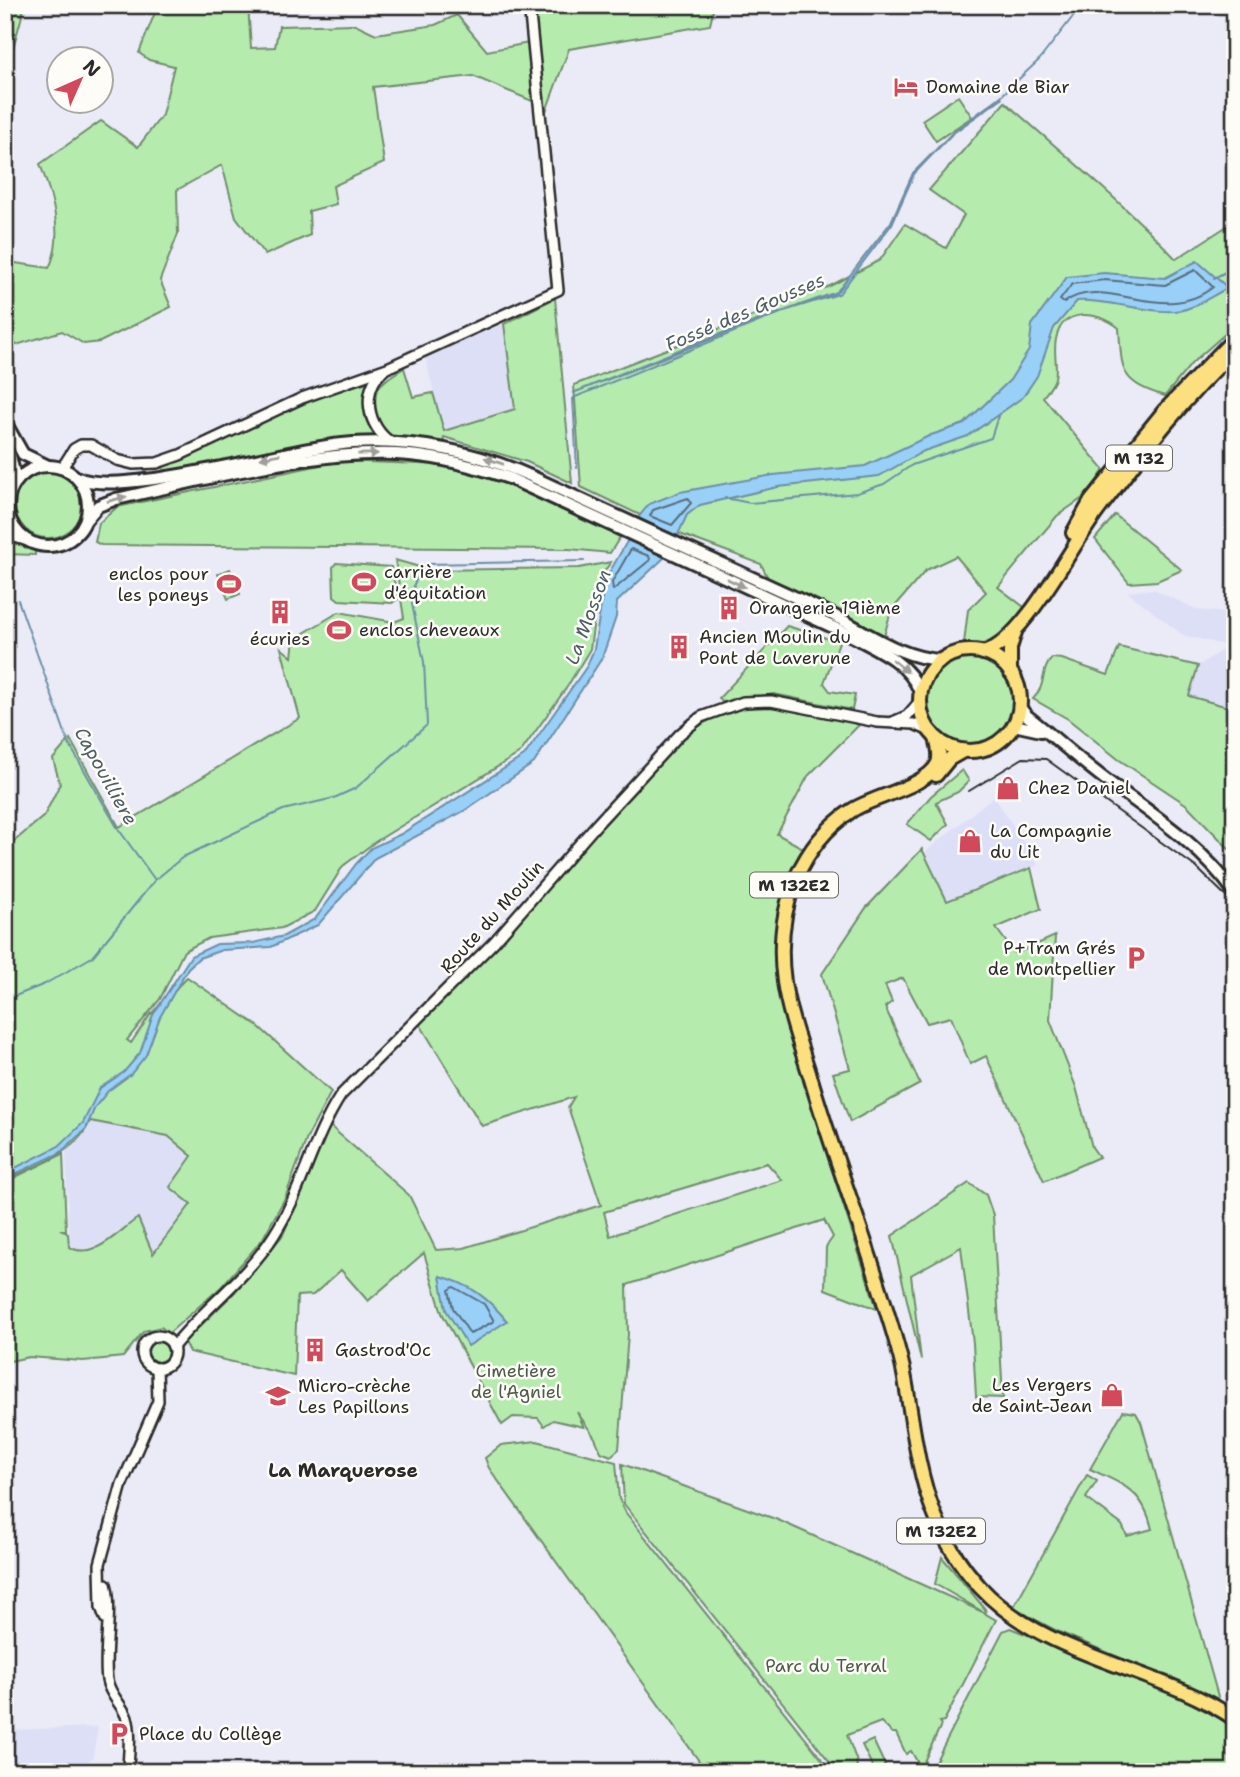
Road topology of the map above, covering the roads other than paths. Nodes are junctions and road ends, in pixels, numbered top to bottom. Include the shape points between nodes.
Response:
1 (529, 5) edge
2 (1235, 338) edge
3 (1235, 350) edge
4 (387, 368) junction
5 (364, 376) junction
6 (375, 379) junction
7 (5, 422) edge
8 (5, 435) edge
9 (391, 443) junction
10 (49, 465) junction
11 (62, 468) junction
12 (76, 477) junction
13 (16, 481) junction
14 (6, 510) edge
15 (86, 520) junction
16 (624, 525) junction
17 (5, 534) edge
18 (28, 541) junction
19 (676, 549) junction
20 (1055, 576) junction
21 (1021, 622) junction
22 (983, 653) junction
23 (942, 660) junction
24 (1010, 673) junction
25 (920, 696) junction
26 (1019, 706) junction
27 (888, 723) junction
28 (1014, 725) junction
29 (933, 734) junction
30 (1056, 738) junction
31 (963, 751) junction
32 (907, 787) junction
33 (1235, 893) edge
34 (213, 1303) junction
35 (166, 1338) junction
36 (173, 1347) junction
37 (158, 1367) junction
38 (1235, 1718) edge
39 (128, 1772) edge

1 - 4 street via 558,290
2 - 20 main road, M 132 via 1186,385 1091,501
3 - 20 main road, M 132 via 1186,400 1125,476
4 - 5 street
4 - 6 street
5 - 6 street
5 - 11 street via 302,398 167,460 133,464 81,445
6 - 9 street via 370,414 378,432
7 - 10 main road via 23,454
8 - 13 main road
9 -> 12 main road via 327,445 132,483 93,484
16 -> 9 main road via 488,459 443,448
10 - 11 main road
10 - 13 main road via 31,469
11 - 12 main road
12 - 15 main road via 88,502
13 - 14 main road
14 - 18 main road via 14,528
15 -> 16 main road via 98,506 116,499 330,457 382,454 431,458 484,470
15 - 18 main road via 79,532 61,544 41,546
16 - 19 main road
17 - 18 street
19 - 23 main road via 856,625 909,655
19 -> 25 main road via 882,652 910,674
20 - 21 main road, M 132
21 - 22 main road, M 132 via 997,648
21 - 24 main road, M 132 via 1010,648
22 - 23 main road via 963,652
22 - 24 main road
23 - 25 main road via 932,668
24 - 26 main road via 1018,688
25 - 27 street via 906,716
25 - 29 main road via 922,717
26 - 28 main road
26 - 30 main road
27 - 29 street, Route du Moulin via 914,724
27 - 34 street, Route du Moulin via 786,702 756,701 719,708 692,724 494,943 341,1095 323,1122 276,1233
28 - 30 main road
28 - 31 main road via 993,745
29 - 31 main road
29 - 32 main road, M 132E2 via 938,763
30 - 33 main road via 1176,831
31 - 32 main road, M 132E2 via 932,778
32 - 38 main road, M 132E2 via 851,810 813,848 790,896 782,961 794,1026 895,1340 929,1500 941,1531 964,1567 1015,1617 1045,1637 1181,1690
34 - 35 street, Route du Moulin
34 - 36 street, Route du Moulin
35 - 36 street
35 - 37 street via 152,1337 143,1348 145,1361
36 - 37 street via 171,1360
37 - 39 street via 156,1408 137,1442 102,1555 107,1679 128,1723

